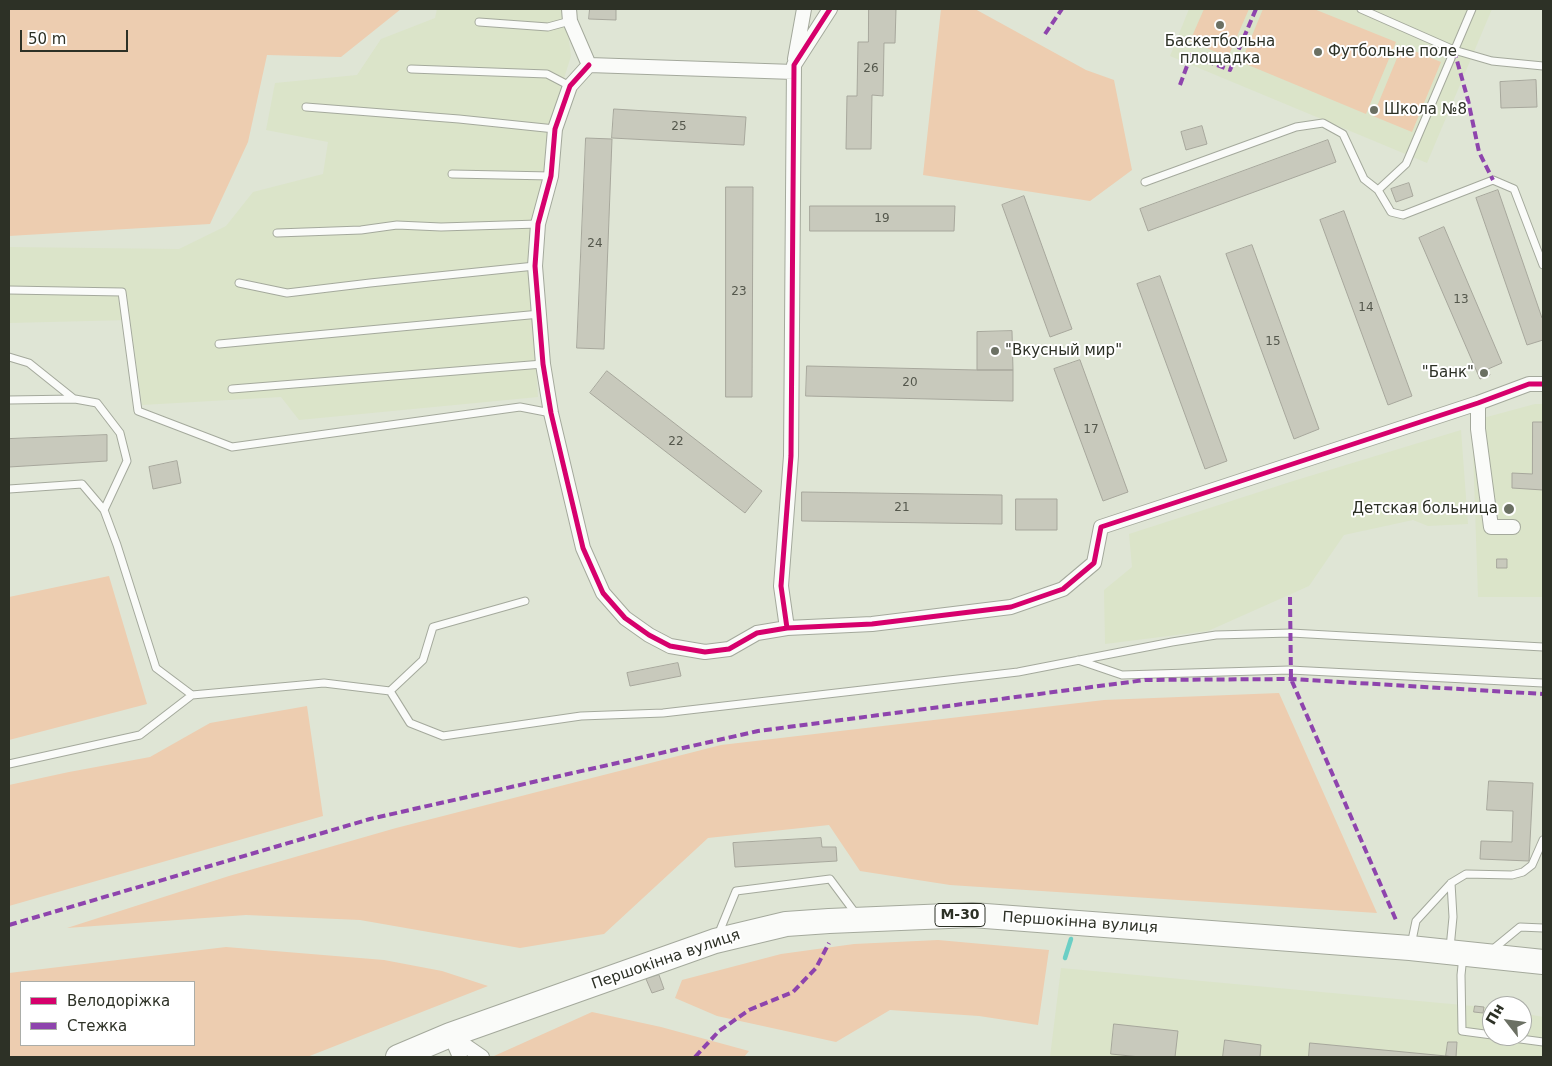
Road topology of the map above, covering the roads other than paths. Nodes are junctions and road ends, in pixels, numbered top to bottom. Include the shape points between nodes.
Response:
1 (804, 9) edge
2 (830, 9) edge
3 (1361, 9) edge
4 (1472, 9) edge
5 (570, 15) edge
6 (479, 22) dead end
7 (1454, 50) junction
8 (589, 65) junction
9 (1543, 66) edge
10 (794, 68) junction
11 (411, 69) dead end
12 (570, 86) junction
13 (306, 107) dead end
14 (555, 129) junction
15 (452, 174) dead end
16 (552, 176) junction
17 (1145, 182) dead end
18 (1378, 190) junction
19 (538, 224) junction
20 (277, 233) dead end
21 (1543, 265) edge
22 (535, 266) junction
23 (240, 283) dead end
24 (9, 290) edge
25 (540, 314) junction
26 (219, 344) dead end
27 (9, 358) edge
28 (543, 364) junction
29 (1543, 384) edge
30 (232, 389) dead end
31 (74, 399) junction
32 (9, 400) edge
33 (1478, 403) junction
34 (551, 412) junction
35 (9, 489) edge
36 (104, 510) junction
37 (1513, 527) dead end
38 (525, 601) dead end
39 (787, 628) junction
40 (1543, 647) edge
41 (1078, 660) junction
42 (1543, 683) edge
43 (390, 691) junction
44 (192, 695) junction
45 (9, 764) edge
46 (1543, 840) edge
47 (1451, 884) junction
48 (860, 919) junction
49 (1543, 928) edge
50 (715, 941) junction
51 (1410, 948) junction
52 (1466, 954) junction
53 (1543, 962) edge
54 (1482, 1034) edge
55 (451, 1046) edge
56 (398, 1057) edge
57 (460, 1057) edge
58 (482, 1057) edge

1 - 10 street
2 - 10 street
3 - 7 lane
4 - 7 lane
5 - 6 lane via 548,27
5 - 8 street
7 - 9 lane via 1492,61
7 - 18 lane via 1406,164
8 - 10 street
8 - 12 street
10 - 39 street via 791,456 782,586
11 - 12 lane via 547,74
12 - 14 street
13 - 14 lane
14 - 16 street
15 - 16 lane
16 - 19 street
17 - 18 lane via 1296,127 1323,123 1343,134 1364,179
18 - 21 lane via 1391,212 1403,215 1493,180 1514,189
19 - 20 lane via 396,225 362,230
19 - 22 street
22 - 23 lane via 287,293
22 - 25 street
24 - 34 lane via 122,292 138,411 232,447 520,407
25 - 26 lane
25 - 28 street
27 - 31 lane via 29,363
28 - 30 lane
28 - 34 street
29 - 33 street via 1529,384
31 - 32 lane
31 - 36 lane via 97,403 120,433 127,461
33 - 37 street via 1478,430 1491,527
33 - 39 street via 1101,527 1094,563 1064,589 1011,607 872,624
34 - 39 street via 583,548 603,593 625,618 670,646 705,652 729,649 757,633
35 - 36 lane via 82,484
36 - 44 lane via 156,668
38 - 43 lane via 433,627 423,660
40 - 41 lane via 1291,633 1234,634
41 - 42 lane via 1122,675 1290,670
41 - 43 lane via 1018,672 663,713 581,716 443,736 410,723
43 - 44 lane via 324,683
44 - 45 lane via 140,735
46 - 47 lane via 1532,865 1523,872 1512,875 1466,874
47 - 51 lane via 1416,921
47 - 52 lane via 1453,917
48 - 50 highway, Першокінна вулиця / М-30 via 786,924
48 - 50 lane via 830,879 736,891
48 - 51 highway, Першокінна вулиця / М-30 via 972,915
49 - 52 lane via 1520,927
50 - 55 highway, Першокінна вулиця / М-30
51 - 52 highway, Першокінна вулиця / М-30
52 - 53 highway, Першокінна вулиця / М-30
52 - 54 lane via 1461,975 1462,1031
55 - 56 highway, Першокінна вулиця / М-30
55 - 57 street
55 - 58 street

